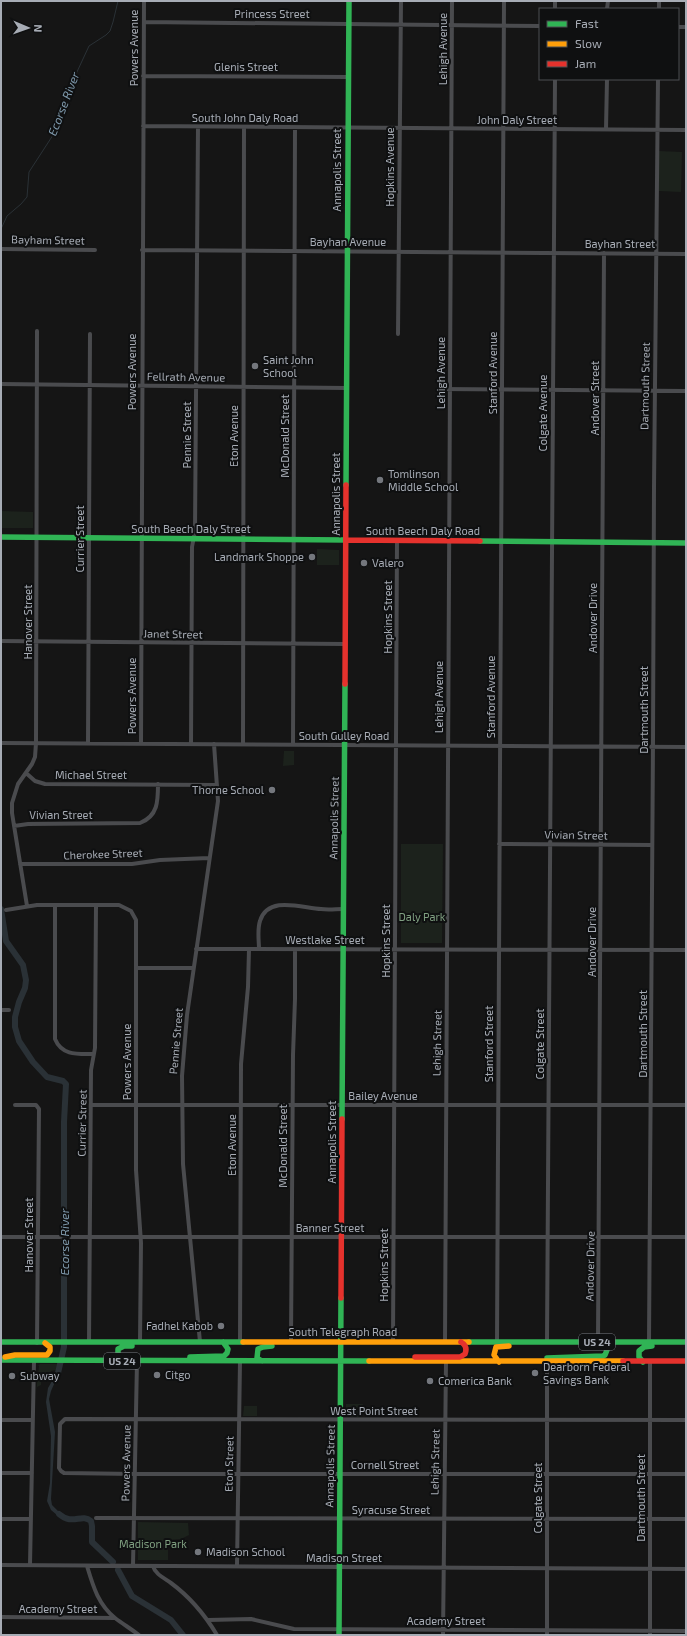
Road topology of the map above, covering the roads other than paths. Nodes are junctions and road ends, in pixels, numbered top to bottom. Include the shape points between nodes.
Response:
1 (144, 1) edge
2 (348, 1) edge
3 (400, 1) edge
4 (452, 1) edge
5 (504, 1) edge
6 (144, 22) junction
7 (348, 24) junction
8 (400, 24) junction
9 (452, 25) junction
10 (504, 25) junction
11 (539, 26) edge
12 (143, 76) junction
13 (348, 77) junction
14 (555, 80) edge
15 (607, 80) edge
16 (658, 80) edge
17 (143, 126) junction
18 (198, 127) junction
19 (244, 127) junction
20 (348, 127) junction
21 (295, 128) junction
22 (400, 128) junction
23 (451, 128) junction
24 (503, 128) junction
25 (554, 129) junction
26 (606, 129) junction
27 (657, 130) junction
28 (686, 130) edge
29 (1, 249) edge
30 (95, 250) dead end
31 (142, 250) junction
32 (197, 251) junction
33 (244, 251) junction
34 (295, 251) junction
35 (347, 251) junction
36 (399, 252) junction
37 (450, 252) junction
38 (502, 252) junction
39 (553, 253) junction
40 (604, 253) junction
41 (656, 253) junction
42 (686, 254) edge
43 (37, 331) dead end
44 (90, 334) dead end
45 (398, 334) dead end
46 (1, 384) edge
47 (37, 385) junction
48 (89, 385) junction
49 (141, 386) junction
50 (196, 386) junction
51 (243, 387) junction
52 (294, 387) junction
53 (346, 388) junction
54 (439, 389) dead end
55 (450, 389) junction
56 (502, 389) junction
57 (552, 390) junction
58 (604, 390) junction
59 (654, 391) junction
60 (686, 391) edge
61 (1, 537) edge
62 (37, 537) junction
63 (89, 537) junction
64 (141, 538) junction
65 (193, 539) junction
66 (243, 539) junction
67 (293, 539) junction
68 (346, 540) junction
69 (397, 540) junction
70 (449, 541) junction
71 (500, 541) junction
72 (551, 542) junction
73 (602, 542) junction
74 (654, 542) junction
75 (686, 543) edge
76 (1, 641) edge
77 (37, 641) junction
78 (89, 642) junction
79 (140, 642) junction
80 (192, 643) junction
81 (243, 643) junction
82 (293, 643) junction
83 (345, 644) junction
84 (1, 743) edge
85 (36, 743) junction
86 (88, 743) junction
87 (141, 743) junction
88 (191, 744) junction
89 (214, 744) junction
90 (243, 744) junction
91 (293, 744) junction
92 (345, 745) junction
93 (397, 745) junction
94 (448, 746) junction
95 (500, 746) junction
96 (551, 746) junction
97 (602, 747) junction
98 (653, 747) junction
99 (686, 747) edge
100 (26, 773) junction
101 (158, 784) junction
102 (217, 785) junction
103 (14, 826) junction
104 (499, 844) junction
105 (550, 844) junction
106 (601, 844) junction
107 (652, 845) junction
108 (210, 858) junction
109 (20, 864) junction
110 (55, 905) junction
111 (96, 905) junction
112 (27, 906) junction
113 (343, 909) junction
114 (6, 910) dead end
115 (196, 949) junction
116 (249, 949) junction
117 (259, 949) junction
118 (395, 949) junction
119 (296, 950) junction
120 (343, 950) junction
121 (447, 950) junction
122 (550, 950) junction
123 (601, 950) junction
124 (652, 950) junction
125 (686, 950) edge
126 (498, 951) junction
127 (136, 968) junction
128 (193, 968) junction
129 (1, 1010) edge
130 (9, 1010) dead end
131 (94, 1054) junction
132 (91, 1104) junction
133 (136, 1104) junction
134 (446, 1104) junction
135 (498, 1104) junction
136 (549, 1104) junction
137 (600, 1104) junction
138 (651, 1104) junction
139 (15, 1105) dead end
140 (182, 1105) junction
141 (241, 1105) junction
142 (292, 1105) junction
143 (342, 1105) junction
144 (394, 1105) junction
145 (686, 1105) edge
146 (141, 1236) junction
147 (1, 1237) edge
148 (38, 1237) junction
149 (60, 1237) dead end
150 (70, 1237) dead end
151 (90, 1237) junction
152 (190, 1237) junction
153 (240, 1237) junction
154 (292, 1237) junction
155 (342, 1237) junction
156 (394, 1237) junction
157 (446, 1237) junction
158 (498, 1237) junction
159 (548, 1237) junction
160 (599, 1237) junction
161 (650, 1237) junction
162 (686, 1237) edge
163 (1, 1342) edge
164 (45, 1342) junction
165 (89, 1342) junction
166 (140, 1342) junction
167 (193, 1342) junction
168 (200, 1342) junction
169 (223, 1342) junction
170 (240, 1342) junction
171 (291, 1342) junction
172 (327, 1342) junction
173 (341, 1342) junction
174 (393, 1342) junction
175 (445, 1342) junction
176 (461, 1342) junction
177 (497, 1342) junction
178 (547, 1342) junction
179 (569, 1342) junction
180 (600, 1342) junction
181 (650, 1342) junction
182 (686, 1342) edge
183 (37, 1343) junction
184 (686, 1346) edge
185 (1, 1359) edge
186 (34, 1360) junction
187 (123, 1360) junction
188 (137, 1361) junction
189 (158, 1361) junction
190 (240, 1361) junction
191 (262, 1361) junction
192 (341, 1361) junction
193 (390, 1361) junction
194 (446, 1361) junction
195 (530, 1361) junction
196 (547, 1361) junction
197 (499, 1362) junction
198 (643, 1362) junction
199 (650, 1362) junction
200 (686, 1362) edge
201 (1, 1420) edge
202 (32, 1420) junction
203 (136, 1420) junction
204 (239, 1420) junction
205 (341, 1420) junction
206 (445, 1420) junction
207 (650, 1420) junction
208 (686, 1420) edge
209 (547, 1421) junction
210 (61, 1471) joint
211 (1, 1473) edge
212 (32, 1473) junction
213 (238, 1473) junction
214 (135, 1474) junction
215 (340, 1474) junction
216 (444, 1474) junction
217 (547, 1474) junction
218 (650, 1474) junction
219 (686, 1474) edge
220 (96, 1518) dead end
221 (134, 1518) junction
222 (1, 1519) edge
223 (31, 1519) junction
224 (238, 1519) junction
225 (339, 1519) junction
226 (443, 1519) junction
227 (649, 1519) junction
228 (686, 1519) edge
229 (547, 1520) junction
230 (1, 1565) edge
231 (30, 1565) junction
232 (87, 1566) junction
233 (134, 1566) junction
234 (153, 1566) junction
235 (237, 1566) junction
236 (339, 1567) junction
237 (443, 1567) junction
238 (547, 1568) junction
239 (650, 1568) junction
240 (686, 1569) edge
241 (1, 1617) edge
242 (115, 1618) junction
243 (208, 1620) junction
244 (443, 1630) junction
245 (686, 1631) edge
246 (339, 1632) edge
247 (547, 1633) edge
248 (650, 1633) edge
249 (139, 1635) edge
250 (218, 1635) edge
251 (443, 1635) edge

1 - 6 street, Powers Avenue
2 - 7 main road, Annapolis Street
3 - 8 street, Hopkins Avenue
4 - 9 street, Lehigh Avenue
5 - 10 street, Stanford Avenue
6 - 7 street, Princess Street
6 - 12 street, Powers Avenue
7 - 8 street, Princess Street
7 - 13 main road, Annapolis Street
8 - 9 street, Princess Street
8 - 22 street, Hopkins Avenue
9 - 10 street, Princess Street
9 - 23 street, Lehigh Avenue
10 - 11 street, Princess Street
10 - 24 street, Stanford Avenue
12 - 13 street, Glenis Street
12 - 17 street, Powers Avenue
13 - 20 main road, Annapolis Street
14 - 25 street, Colgate Avenue
15 - 26 street
16 - 27 street, Dartmouth Street
17 - 18 street, South John Daly Road
17 - 31 street, Powers Avenue
18 - 19 street, South John Daly Road
18 - 32 street, Pennie Street
19 - 21 street, South John Daly Road
19 - 33 street, Eton Avenue
20 - 21 street, South John Daly Road
20 - 22 street, John Daly Street
20 - 35 main road, Annapolis Street
21 - 34 street, McDonald Street
22 - 23 street, John Daly Street
22 - 36 street, Hopkins Avenue
23 - 24 street, John Daly Street
23 - 37 street, Lehigh Avenue
24 - 25 street, John Daly Street
24 - 38 street, Stanford Avenue
25 - 26 street, John Daly Street
25 - 39 street, Colgate Avenue
26 - 27 street, John Daly Street
27 - 28 street, John Daly Street
27 - 41 street, Dartmouth Street
29 - 30 street, Bayham Street
31 - 32 street, Bayhan Avenue
31 - 49 street, Powers Avenue
32 - 33 street, Bayhan Avenue
32 - 50 street, Pennie Street
33 - 34 street, Bayhan Avenue
33 - 51 street, Eton Avenue
34 - 35 street, Bayhan Avenue
34 - 52 street, McDonald Street
35 - 36 street, Bayhan Avenue
35 - 53 main road, Annapolis Street
36 - 37 street, Bayhan Avenue
36 - 45 street, Hopkins Avenue
37 - 38 street, Bayhan Avenue
37 - 55 street, Lehigh Avenue
38 - 39 street, Bayhan Avenue
38 - 56 street, Stanford Avenue
39 - 40 street, Bayhan Street
39 - 57 street, Colgate Avenue
40 - 41 street, Bayhan Street
40 - 58 street, Andover Street
41 - 42 street, Bayhan Street
41 - 59 street, Dartmouth Street
43 - 47 street, Hanover Street
44 - 48 street, Currier Street
46 - 47 street, Fellrath Avenue
47 - 48 street, Fellrath Avenue
47 - 62 street, Hanover Street
48 - 49 street, Fellrath Avenue
48 - 63 street, Currier Street
49 - 50 street, Fellrath Avenue
49 - 64 street, Powers Avenue
50 - 51 street, Fellrath Avenue
50 - 65 street, Pennie Street
51 - 52 street, Fellrath Avenue
51 - 66 street, Eton Avenue
52 - 53 street, Fellrath Avenue
52 - 67 street, McDonald Street
53 - 68 main road, Annapolis Street
54 - 55 street
55 - 56 street
55 - 70 street, Lehigh Avenue
56 - 57 street
56 - 71 street, Stanford Avenue
57 - 58 street
57 - 72 street, Colgate Avenue
58 - 59 street
58 - 73 street, Andover Street
59 - 60 street
59 - 74 street, Dartmouth Street
61 - 62 main road
62 - 63 main road, South Beech Daly Street
62 - 77 street, Hanover Street
63 - 64 main road, South Beech Daly Street
63 - 78 street, Currier Street
64 - 65 main road, South Beech Daly Street
64 - 79 street, Powers Avenue
65 - 66 main road, South Beech Daly Street
65 - 80 street, Pennie Street
66 - 67 main road, South Beech Daly Street
66 - 81 street, Eton Avenue
67 - 68 main road, South Beech Daly Street
67 - 82 street, McDonald Street
68 - 69 main road, South Beech Daly Road
68 - 83 main road, Annapolis Street
69 - 70 main road, South Beech Daly Road
69 - 93 street, Hopkins Street
70 - 71 main road, South Beech Daly Road
70 - 94 street, Lehigh Avenue
71 - 72 main road, South Beech Daly Road
71 - 95 street, Stanford Avenue
72 - 73 main road
72 - 96 street, Colgate Avenue
73 - 74 main road
73 - 97 street, Andover Drive
74 - 75 main road
74 - 98 street, Dartmouth Street
76 - 77 street, Janet Street
77 - 78 street, Janet Street
77 - 85 street, Hanover Street
78 - 79 street, Janet Street
78 - 86 street, Currier Street
79 - 80 street, Janet Street
79 - 87 street, Powers Avenue
80 - 81 street, Janet Street
80 - 88 street, Pennie Street
81 - 82 street, Janet Street
81 - 90 street, Eton Avenue
82 - 83 street, Janet Street
82 - 91 street, McDonald Street
83 - 92 main road, Annapolis Street
84 - 85 street, South Gulley Road
85 - 86 street, South Gulley Road
85 - 100 street, Hanover Street via 34,760
86 - 87 street, South Gulley Road
87 - 88 street, South Gulley Road
88 - 89 street, South Gulley Road
89 - 90 street, South Gulley Road
89 - 102 street, Pennie Street
90 - 91 street, South Gulley Road
91 - 92 street, South Gulley Road
92 - 93 street, South Gulley Road
92 - 113 main road, Annapolis Street
93 - 94 street, South Gulley Road
93 - 118 street, Hopkins Street
94 - 95 street, South Gulley Road
94 - 121 street, Lehigh Street
95 - 96 street, South Gulley Road
95 - 104 street, Stanford Street
96 - 97 street, South Gulley Road
96 - 105 street, Colgate Street
97 - 98 street, South Gulley Road
97 - 106 street, Andover Drive
98 - 99 street, South Gulley Road
98 - 107 street, Dartmouth Street
100 - 101 street, Michael Street via 35,781 45,784
100 - 103 street, Hanover Street via 13,796
101 - 102 street, Michael Street
101 - 103 street, Vivian Street via 154,812 149,818 137,824
102 - 108 street, Pennie Street via 218,802
103 - 109 street, Hanover Street
104 - 105 street, Vivian Street
104 - 126 street, Stanford Street
105 - 106 street, Vivian Street
105 - 122 street, Colgate Street
106 - 107 street, Vivian Street
106 - 123 street, Andover Drive
107 - 124 street, Dartmouth Street
108 - 109 street, Cherokee Street via 132,864
108 - 115 street, Pennie Street
109 - 112 street, Hanover Street
110 - 111 street, Powers Avenue
110 - 112 street, Powers Avenue
110 - 131 street via 55,1039 60,1047 68,1052
111 - 127 street, Powers Avenue via 122,906 133,914 136,926
111 - 131 street, Currier Street
112 - 114 street, Powers Avenue
113 - 117 street via 296,905 272,907 264,913 260,921
113 - 120 main road, Annapolis Street
115 - 116 street, Westlake Street
115 - 128 street, Pennie Street
116 - 117 street, Westlake Street
116 - 141 street, Eton Avenue via 241,1053
117 - 119 street, Westlake Street
118 - 120 street, Westlake Street
118 - 121 street, Westlake Street
118 - 144 street, Hopkins Street
119 - 120 street, Westlake Street
119 - 142 street, McDonald Street
120 - 143 main road, Annapolis Street
121 - 126 street, Westlake Street
121 - 134 street, Lehigh Street
122 - 123 street, Westlake Street
122 - 126 street, Westlake Street
122 - 136 street, Colgate Street
123 - 124 street, Westlake Street
123 - 137 street, Andover Drive
124 - 125 street, Westlake Street
124 - 138 street, Dartmouth Street
126 - 135 street, Stanford Street
127 - 128 street
127 - 133 street, Powers Avenue
128 - 140 street, Pennie Street via 184,1049
129 - 130 street
131 - 132 street, Currier Street via 91,1070
132 - 133 street, Bailey Avenue
132 - 151 street, Currier Street
133 - 140 street, Bailey Avenue
133 - 146 street, Powers Avenue via 136,1170
134 - 135 street, Bailey Avenue
134 - 144 street, Bailey Avenue
134 - 157 street, Lehigh Street
135 - 136 street, Bailey Avenue
135 - 158 street, Stanford Street
136 - 137 street, Bailey Avenue
136 - 159 street, Colgate Street
137 - 138 street, Bailey Avenue
137 - 160 street, Andover Drive
138 - 145 street, Bailey Avenue
138 - 161 street, Dartmouth Street
139 - 148 street, Hanover Street via 38,1106
140 - 141 street, Bailey Avenue
140 - 152 street, Pennie Street via 183,1164
141 - 142 street, Bailey Avenue
141 - 153 street, Eton Avenue
142 - 143 street, Bailey Avenue
142 - 154 street, McDonald Street
143 - 144 street, Bailey Avenue
143 - 155 main road, Annapolis Street
144 - 156 street, Hopkins Street
146 - 151 street, Banner Street
146 - 152 street, Banner Street
146 - 166 street, Powers Avenue
147 - 148 street
148 - 149 street
148 - 183 street, Hanover Street
150 - 151 street, Banner Street
151 - 165 street, Currier Street
152 - 153 street, Banner Street
152 - 168 street, Pennie Street
153 - 154 street, Banner Street
153 - 170 street, Eton Avenue
154 - 155 street, Banner Street
154 - 171 street, McDonald Street
155 - 156 street, Banner Street
155 - 173 main road, Annapolis Street
156 - 157 street, Banner Street
156 - 174 street, Hopkins Street
157 - 158 street, Banner Street
157 - 175 street, Lehigh Street
158 - 159 street, Banner Street
158 - 177 street, Stanford Street
159 - 160 street, Banner Street
159 - 178 street, Colgate Street
160 - 161 street, Banner Street
160 - 180 street, Andover Drive
161 - 162 street, Banner Street
161 - 181 street, Dartmouth Street
163 - 183 main road, South Telegraph Road / US 24
164 - 165 main road, South Telegraph Road / US 24
164 - 183 main road, South Telegraph Road / US 24
164 - 185 main road via 50,1347 48,1355 15,1355
165 - 166 main road, South Telegraph Road / US 24
166 - 167 main road, South Telegraph Road / US 24
167 - 168 main road, South Telegraph Road / US 24
167 - 187 main road via 168,1346 120,1347 117,1353
168 - 169 main road, South Telegraph Road / US 24
169 - 170 main road, South Telegraph Road / US 24
169 - 189 main road via 228,1349 224,1356 169,1357
170 - 171 main road, South Telegraph Road / US 24
171 - 172 main road, South Telegraph Road / US 24
172 - 173 main road, South Telegraph Road / US 24
172 - 191 main road via 308,1346 262,1346 256,1354
173 - 174 main road, South Telegraph Road / US 24
173 - 192 main road, Annapolis Street
174 - 175 main road, South Telegraph Road / US 24
175 - 176 main road, South Telegraph Road / US 24
176 - 177 main road, South Telegraph Road / US 24
176 - 193 main road via 466,1350 460,1357 418,1357
177 - 178 main road, South Telegraph Road / US 24
178 - 179 main road, South Telegraph Road / US 24
179 - 180 main road, South Telegraph Road / US 24
179 - 197 main road via 548,1346 497,1346 494,1355
180 - 181 main road, South Telegraph Road / US 24
180 - 195 main road via 607,1350 603,1356 558,1357
181 - 182 main road, South Telegraph Road / US 24
184 - 198 main road via 644,1347 638,1354
185 - 186 main road, US 24
186 - 187 main road, US 24
186 - 202 street
187 - 188 main road, US 24
188 - 189 main road, US 24
188 - 203 street, Powers Avenue
189 - 190 main road, US 24
190 - 191 main road, US 24
190 - 204 street, Eton Street
191 - 192 main road, US 24
192 - 193 main road, US 24
192 - 205 main road, Annapolis Street
193 - 194 main road, US 24
194 - 197 main road, US 24
194 - 206 street, Lehigh Street
195 - 196 main road, US 24
195 - 197 main road, US 24
196 - 198 main road, US 24
196 - 209 street, Colgate Street
198 - 199 main road, US 24
199 - 200 main road, US 24
199 - 207 street, Dartmouth Street
201 - 202 street
202 - 212 street
203 - 204 street, West Point Street
203 - 210 street, West Point Street via 62,1421 59,1468
203 - 214 street, Powers Avenue
204 - 205 street, West Point Street
204 - 213 street, Eton Street
205 - 206 street, West Point Street
205 - 215 main road, Annapolis Street
206 - 209 street, West Point Street
206 - 216 street, Lehigh Street
207 - 208 street, West Point Street
207 - 209 street, West Point Street
207 - 218 street, Dartmouth Street
209 - 217 street, Colgate Street
210 - 214 street, Cornell Street
211 - 212 street
212 - 223 street
213 - 214 street, Cornell Street
213 - 215 street, Cornell Street
213 - 224 street, Eton Street
214 - 221 street, Powers Avenue
215 - 216 street, Cornell Street
215 - 225 main road, Annapolis Street
216 - 217 street, Cornell Street
216 - 226 street, Lehigh Street
217 - 218 street, Cornell Street
217 - 229 street, Colgate Street
218 - 219 street, Cornell Street
218 - 227 street, Dartmouth Street
220 - 221 street, Syracuse Street
221 - 224 street, Syracuse Street
221 - 233 street, Powers Avenue
222 - 223 street
223 - 231 street
224 - 225 street, Syracuse Street
224 - 235 street, Eton Street
225 - 226 street, Syracuse Street
225 - 236 main road, Annapolis Street
226 - 229 street, Syracuse Street
226 - 237 street, Lehigh Street
227 - 228 street, Syracuse Street
227 - 229 street, Syracuse Street
227 - 239 street, Dartmouth Street
229 - 238 street, Colgate Street
230 - 231 street, Madison Street
231 - 232 street, Madison Street
232 - 233 street, Madison Street
232 - 242 street via 96,1594
233 - 234 street, Madison Street
234 - 235 street, Madison Street
234 - 243 street via 155,1572 181,1591
235 - 236 street, Madison Street
236 - 237 street, Madison Street
236 - 246 main road, Annapolis Street
237 - 238 street, Madison Street
237 - 244 street, Lehigh Street
238 - 239 street, Madison Street
238 - 247 street, Colgate Street
239 - 240 street, Madison Street
239 - 248 street, Dartmouth Street
241 - 242 street, Academy Street
242 - 249 street
243 - 246 street, Academy Street via 251,1619 289,1628
243 - 250 street
244 - 246 street, Academy Street
244 - 247 street, Academy Street
244 - 251 street, Lehigh Street
245 - 248 street, Academy Street
247 - 248 street, Academy Street

